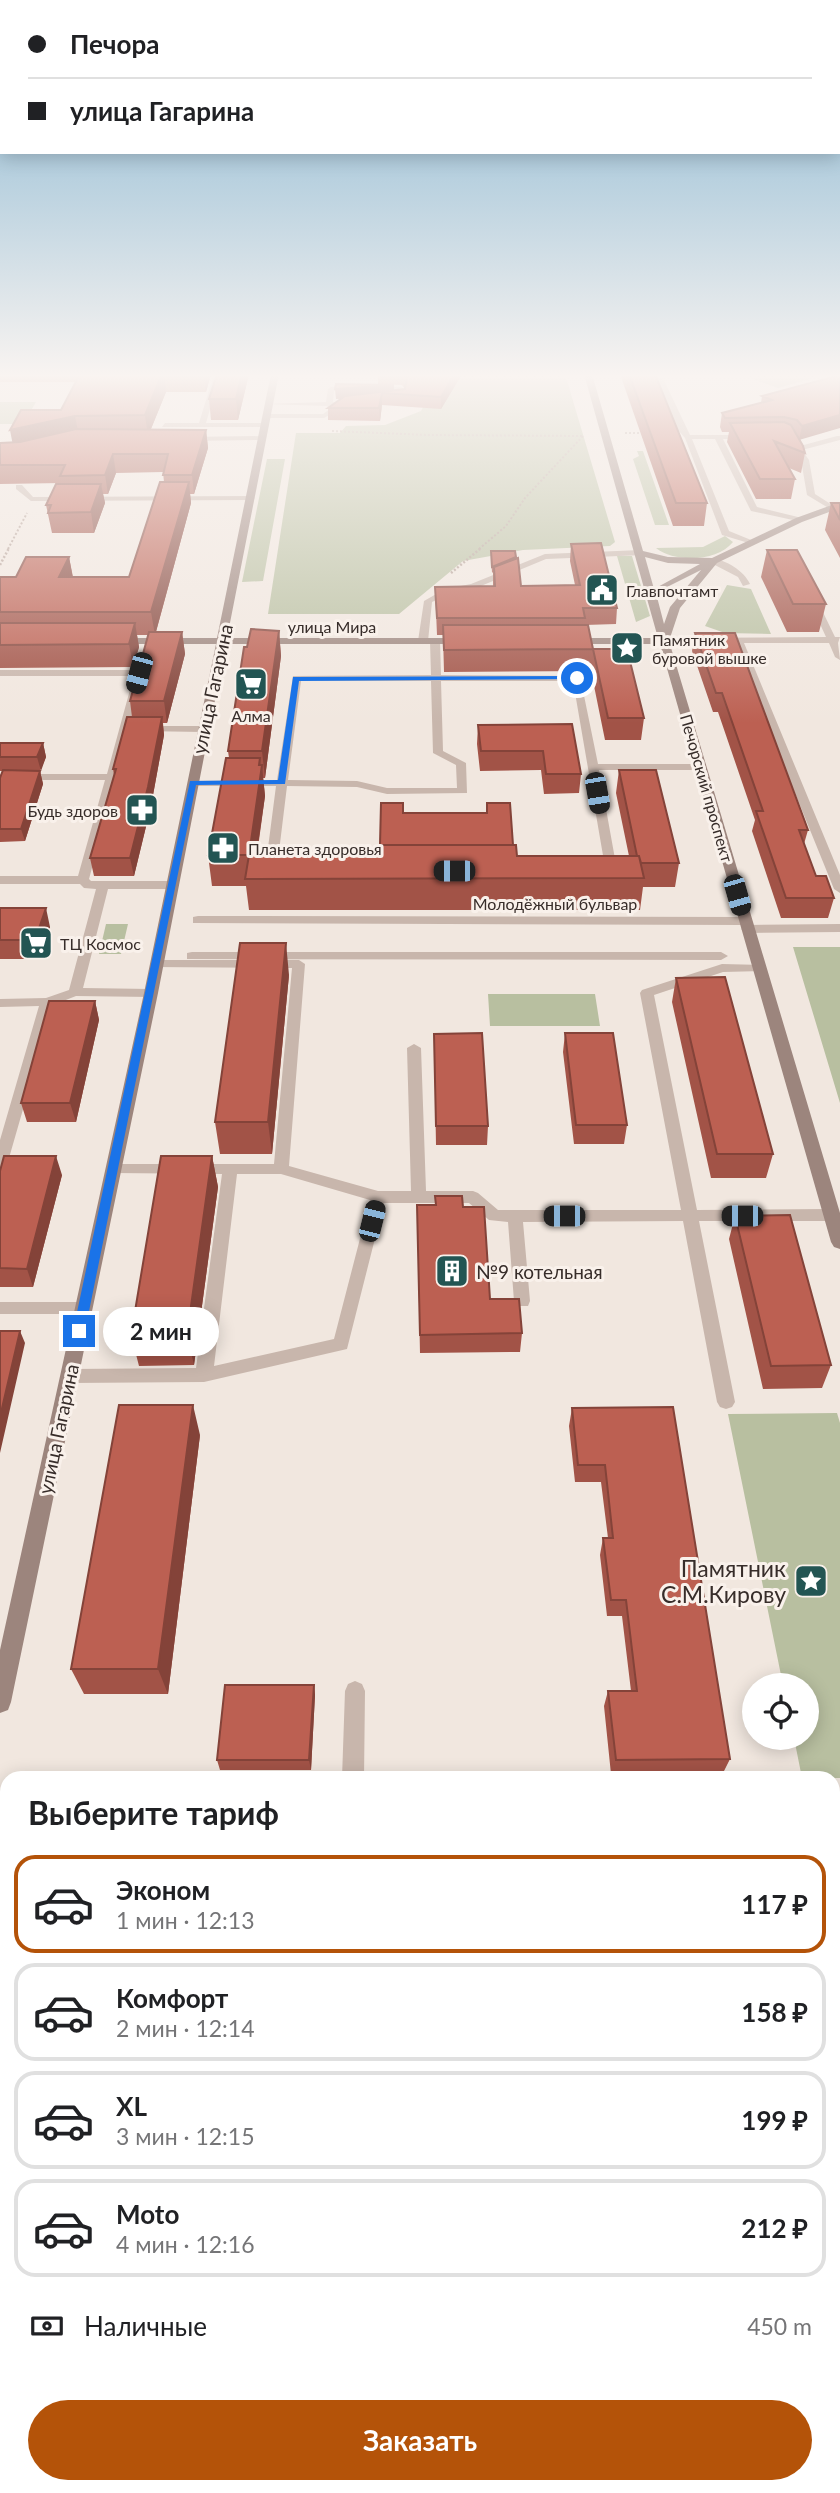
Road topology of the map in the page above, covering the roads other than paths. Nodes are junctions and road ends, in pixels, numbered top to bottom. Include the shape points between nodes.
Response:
1 (23, 490) edge
2 (253, 490) edge
3 (622, 490) edge
4 (709, 490) edge
5 (745, 490) edge
6 (810, 490) edge
7 (251, 498) junction
8 (837, 508) edge
9 (799, 520) junction
10 (752, 542) junction
11 (641, 553) junction
12 (714, 561) junction
13 (684, 574) junction
14 (648, 581) junction
15 (669, 583) junction
16 (692, 584) junction
17 (746, 584) dead end
18 (810, 595) edge
19 (652, 596) junction
20 (738, 640) junction
21 (836, 640) edge
22 (108, 641) edge
23 (221, 641) junction
24 (429, 641) junction
25 (474, 641) edge
26 (553, 641) edge
27 (664, 641) junction
28 (840, 657) edge
29 (143, 660) edge
30 (0, 673) edge
31 (139, 673) junction
32 (436, 678) junction
33 (124, 729) junction
34 (203, 729) junction
35 (592, 767) junction
36 (701, 767) junction
37 (0, 777) edge
38 (111, 777) junction
39 (193, 783) junction
40 (282, 783) junction
41 (597, 870) edge
42 (285, 871) edge
43 (0, 880) edge
44 (83, 880) junction
45 (103, 885) junction
46 (173, 885) junction
47 (840, 889) edge
48 (198, 920) dead end
49 (746, 925) junction
50 (840, 928) edge
51 (192, 956) dead end
52 (721, 956) dead end
53 (157, 964) junction
54 (758, 968) junction
55 (75, 992) junction
56 (151, 993) junction
57 (0, 1003) edge
58 (47, 1003) junction
59 (414, 1048) dead end
60 (0, 1105) edge
61 (17, 1105) junction
62 (0, 1165) edge
63 (113, 1168) junction
64 (230, 1169) junction
65 (281, 1169) junction
66 (378, 1197) junction
67 (419, 1197) junction
68 (832, 1215) junction
69 (515, 1216) junction
70 (689, 1216) junction
71 (840, 1242) edge
72 (522, 1301) edge
73 (0, 1308) edge
74 (83, 1308) junction
75 (204, 1375) junction
76 (70, 1376) junction
77 (726, 1402) dead end
78 (355, 1690) dead end
79 (0, 1702) edge
80 (353, 1771) edge

1 - 7 lane via 31,499
2 - 7 main road, улица Гагарина
3 - 11 main road, Печорский проспект
4 - 10 lane via 725,533
5 - 9 lane via 754,509
6 - 8 lane
7 - 23 main road, улица Гагарина
8 - 9 main road
9 - 10 main road
10 - 12 main road
11 - 12 main road via 681,562
11 - 13 main road
11 - 14 main road, Печорский проспект
11 - 24 lane via 545,557 448,591 428,601 424,617
12 - 13 main road
12 - 16 main road
12 - 17 lane via 742,575
13 - 15 main road
13 - 16 main road
14 - 15 main road
14 - 19 main road, Печорский проспект
15 - 16 main road
15 - 19 main road
16 - 27 main road via 675,607
18 - 21 lane
19 - 27 main road, Печорский проспект
20 - 21 lane
20 - 27 lane
20 - 47 lane
21 - 28 lane
22 - 23 main road, улица Мира via 147,645
23 - 24 main road, улица Мира
23 - 34 main road, улица Гагарина
24 - 25 main road, улица Мира
24 - 32 lane
26 - 27 main road
27 - 36 main road, Печорский проспект
29 - 31 lane
30 - 31 lane
31 - 33 lane
32 - 35 lane via 577,678
32 - 40 lane via 296,678
32 - 40 lane via 438,753 461,763 463,791
33 - 34 lane
33 - 38 lane
34 - 39 main road, улица Гагарина
35 - 36 lane
35 - 41 lane via 611,870
36 - 49 main road, Печорский проспект
37 - 38 lane
38 - 44 lane
39 - 40 lane
39 - 46 main road, улица Гагарина
40 - 42 lane via 271,871
43 - 44 lane
44 - 45 lane via 88,885
45 - 46 lane
45 - 55 lane
46 - 53 main road, улица Гагарина
48 - 49 street, Молодёжный бульвар
49 - 50 lane
49 - 54 main road, Печорский проспект
51 - 52 street
53 - 56 main road, улица Гагарина
53 - 65 lane via 299,964
54 - 68 main road, Печорский проспект
54 - 70 lane via 722,968 648,993
55 - 56 lane
55 - 58 lane
56 - 63 main road, улица Гагарина
57 - 58 lane
58 - 61 lane
59 - 67 lane
60 - 61 lane
61 - 62 lane
63 - 64 lane
63 - 74 main road, улица Гагарина
64 - 65 lane
64 - 75 lane
65 - 66 lane
66 - 67 lane
66 - 75 lane via 341,1344
67 - 69 lane via 473,1197 494,1216
68 - 70 lane
68 - 71 main road, Печорский проспект
69 - 70 lane
69 - 72 lane
70 - 77 lane
73 - 74 lane
74 - 76 main road, улица Гагарина
75 - 76 lane
76 - 79 main road, улица Гагарина
78 - 80 lane

